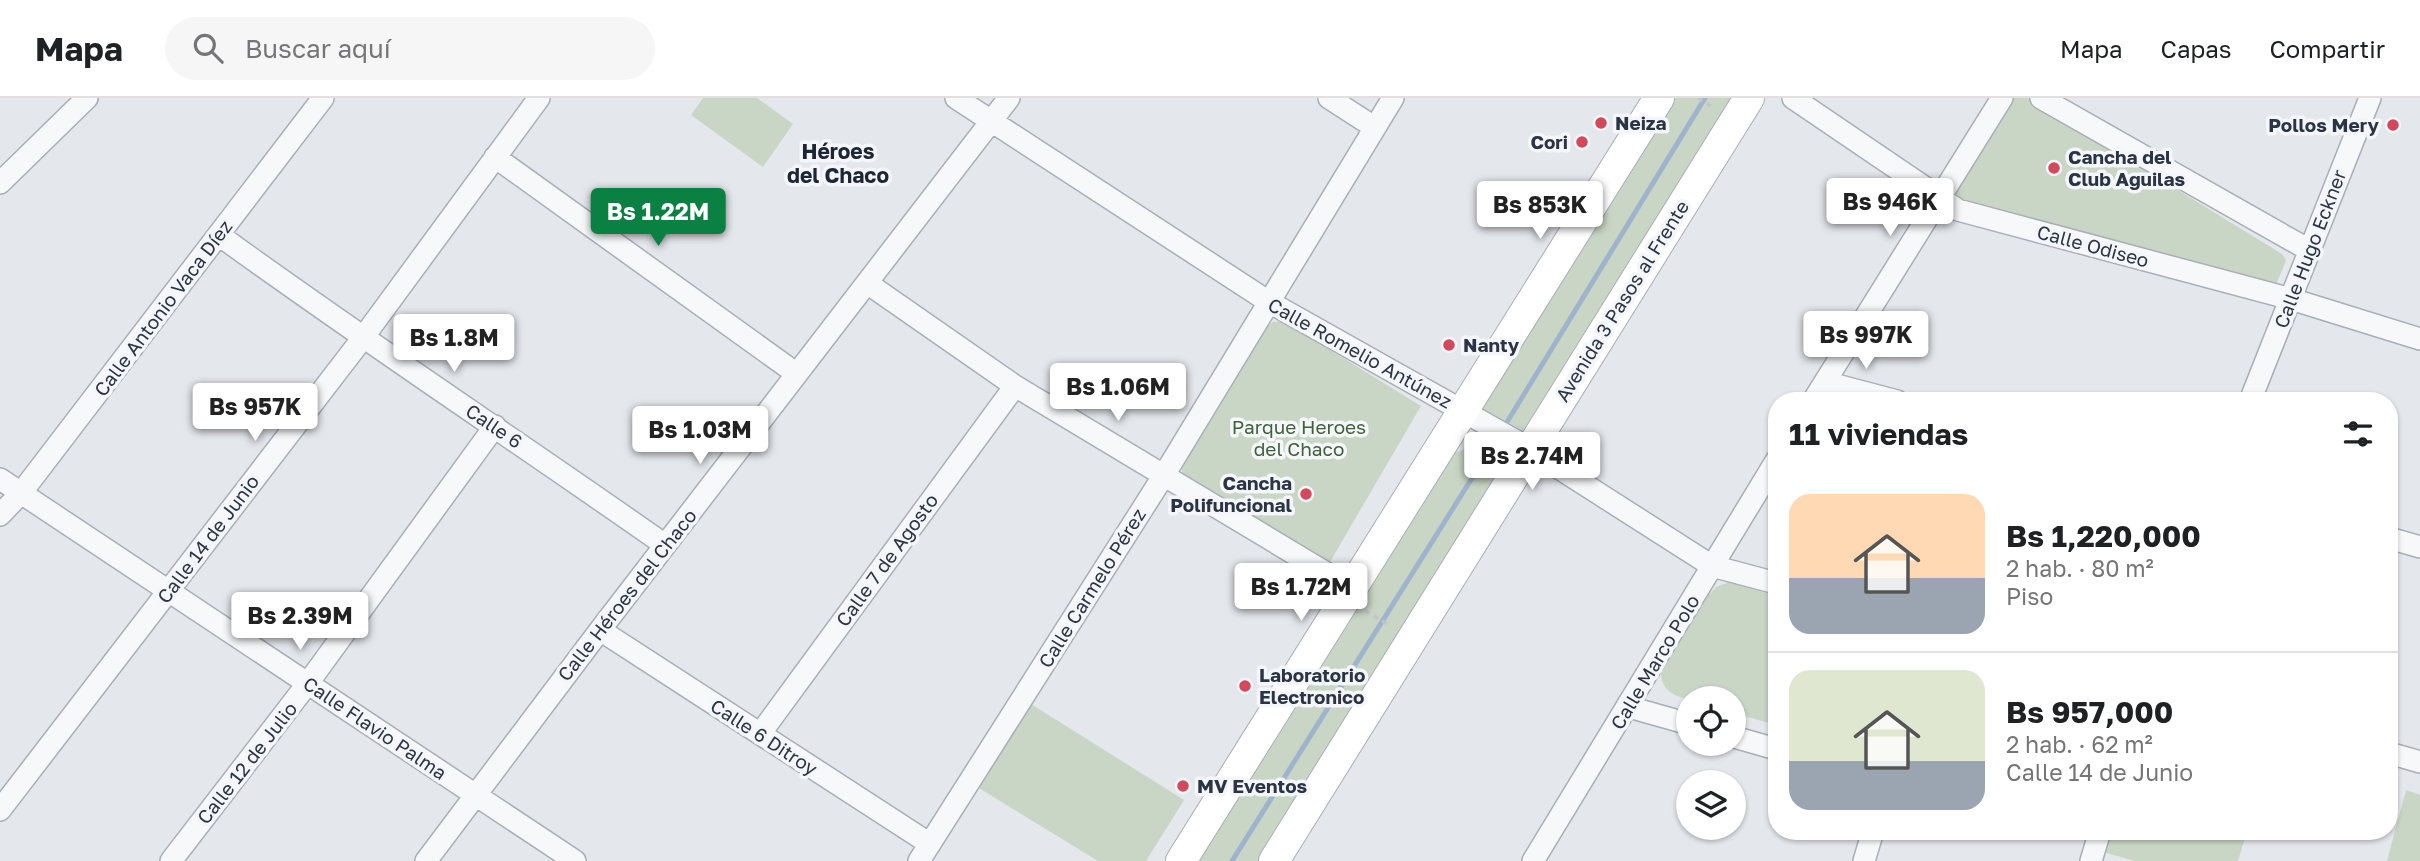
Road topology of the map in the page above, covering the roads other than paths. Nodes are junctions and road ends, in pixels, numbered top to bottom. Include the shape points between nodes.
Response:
1 (87, 98) edge
2 (323, 98) edge
3 (539, 98) edge
4 (956, 98) edge
5 (1009, 98) edge
6 (1329, 98) edge
7 (1393, 98) edge
8 (1659, 98) edge
9 (1749, 98) edge
10 (1793, 98) edge
11 (2002, 98) edge
12 (2041, 98) edge
13 (2370, 98) edge
14 (992, 122) junction
15 (1374, 127) junction
16 (495, 157) junction
17 (0, 183) edge
18 (1941, 195) junction
19 (219, 235) junction
20 (2309, 250) junction
21 (867, 283) junction
22 (2291, 299) junction
23 (1269, 302) junction
24 (362, 339) junction
25 (2420, 339) edge
26 (797, 374) junction
27 (1825, 382) junction
28 (1015, 386) junction
29 (1819, 392) edge
30 (1863, 392) edge
31 (2254, 392) edge
32 (1471, 416) junction
33 (495, 426) junction
34 (1524, 446) junction
35 (1768, 474) edge
36 (1164, 475) junction
37 (0, 479) edge
38 (21, 493) junction
39 (0, 516) edge
40 (2398, 541) edge
41 (665, 545) junction
42 (2420, 547) edge
43 (1712, 566) junction
44 (1768, 581) edge
45 (170, 589) junction
46 (1353, 589) junction
47 (600, 630) junction
48 (308, 683) junction
49 (1629, 706) junction
50 (1676, 720) edge
51 (760, 734) junction
52 (1746, 740) edge
53 (1768, 747) edge
54 (2398, 756) edge
55 (2420, 762) edge
56 (475, 794) junction
57 (0, 810) edge
58 (1870, 840) edge
59 (2097, 840) edge
60 (924, 852) edge
61 (171, 861) edge
62 (426, 861) edge
63 (575, 861) edge
64 (1181, 861) edge
65 (1274, 861) edge
66 (1533, 861) edge
67 (1864, 861) edge
68 (2091, 861) edge

1 - 17 street
2 - 19 street, Calle Antonio Vaca Díez
3 - 16 street, Calle 14 de Junio
4 - 14 street, Calle Romelio Antúnez
5 - 14 street, Calle Héroes del Chaco
6 - 15 street
7 - 15 street, Calle Carmelo Pérez
8 - 32 main road
9 - 34 main road, Avenida 3 Pasos al Frente
10 - 18 street, Calle Odiseo
11 - 18 street
12 - 20 street
13 - 20 street, Calle Hugo Eckner
14 - 21 street, Calle Héroes del Chaco
14 - 23 street, Calle Romelio Antúnez
15 - 23 street, Calle Carmelo Pérez
16 - 24 street, Calle 14 de Junio
16 - 26 street
18 - 22 street, Calle Odiseo via 1958,209
18 - 27 street
19 - 24 street, Calle 6
19 - 38 street, Calle Antonio Vaca Díez
20 - 22 street, Calle Hugo Eckner
21 - 26 street, Calle Héroes del Chaco
21 - 28 street
22 - 25 street, Calle Odiseo
22 - 31 street, Calle Hugo Eckner
23 - 32 street, Calle Romelio Antúnez
23 - 36 street, Calle Carmelo Pérez
24 - 33 street, Calle 6
24 - 45 street, Calle 14 de Junio
26 - 41 street, Calle Héroes del Chaco
27 - 29 street
27 - 30 street
28 - 36 street
28 - 51 street, Calle 7 de Agosto
32 - 34 street, Calle Romelio Antúnez
32 - 46 main road
33 - 41 street, Calle 6
33 - 48 street, Calle 12 de Julio
34 - 43 street, Calle Romelio Antúnez
34 - 65 main road, Avenida 3 Pasos al Frente
35 - 43 street, Calle Marco Polo
36 - 46 street
36 - 60 street, Calle Carmelo Pérez
37 - 38 street, Calle Flavio Palma
38 - 39 street, Calle Antonio Vaca Díez
38 - 45 street, Calle Flavio Palma
40 - 42 street
41 - 47 street, Calle Héroes del Chaco
43 - 44 street, Calle Romelio Antúnez
43 - 49 street, Calle Marco Polo
45 - 48 street, Calle Flavio Palma
45 - 57 street, Calle 14 de Junio
46 - 64 main road
47 - 51 street, Calle 6 Ditroy
47 - 56 street, Calle Héroes del Chaco
48 - 56 street, Calle Flavio Palma
48 - 61 street, Calle 12 de Julio
49 - 50 street
49 - 66 street, Calle Marco Polo
51 - 60 street, Calle 6 Ditroy
52 - 53 street
54 - 55 street
56 - 62 street, Calle Héroes del Chaco
56 - 63 street, Calle Flavio Palma
58 - 67 street
59 - 68 street

